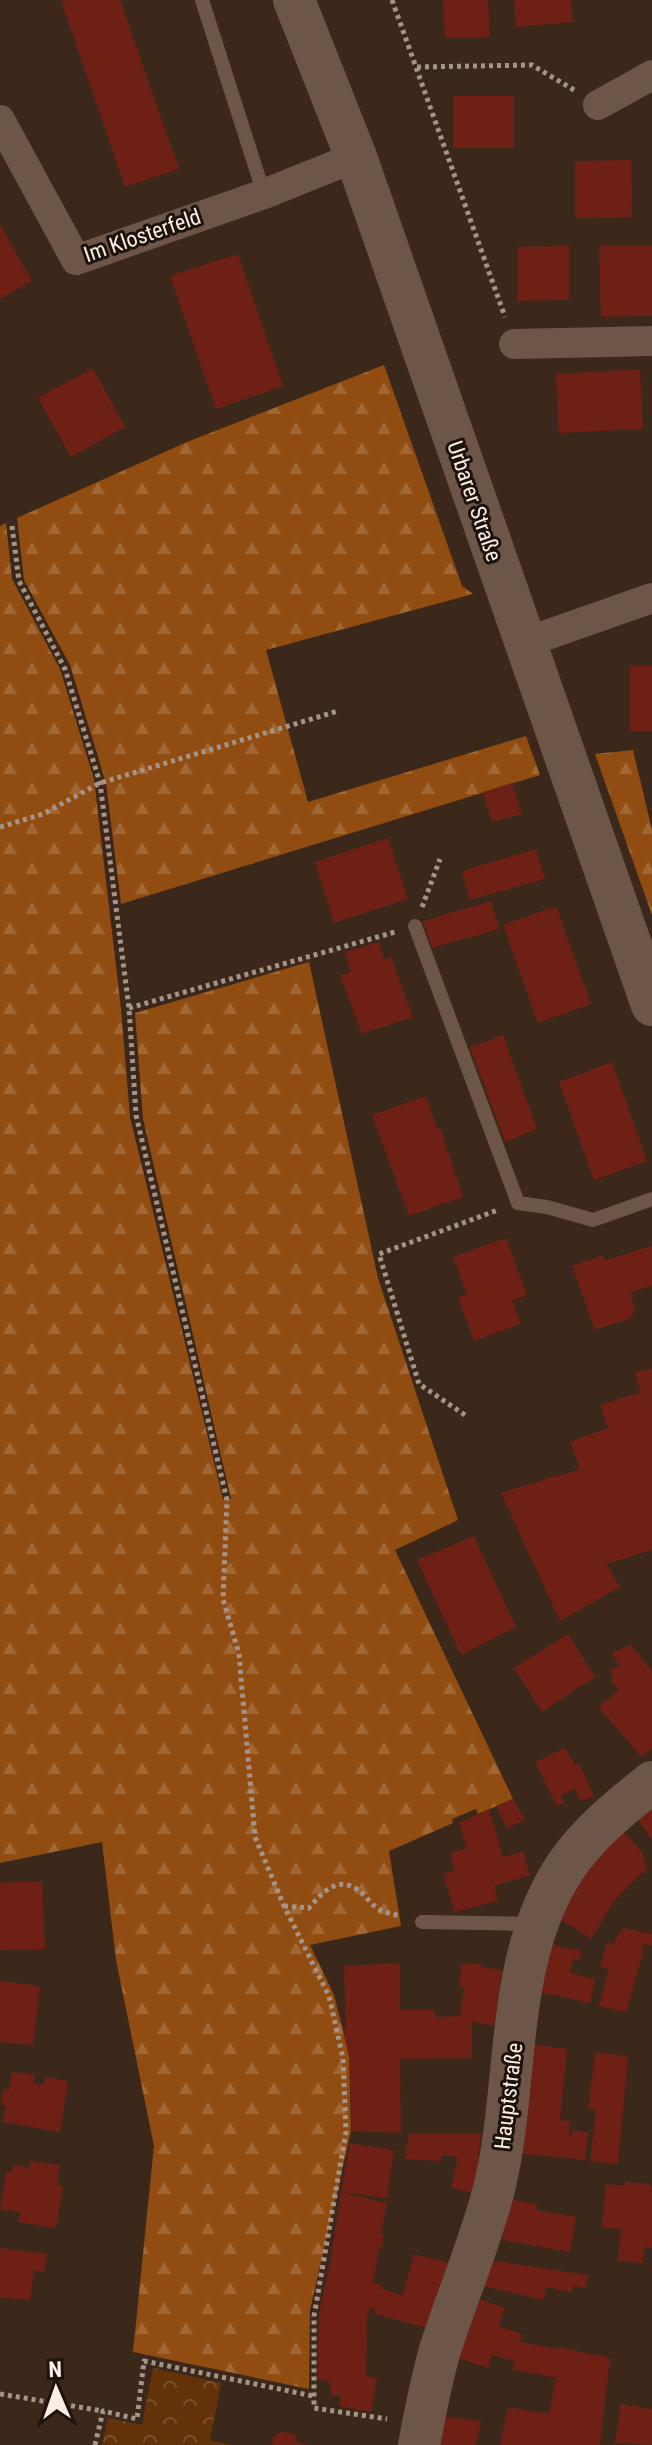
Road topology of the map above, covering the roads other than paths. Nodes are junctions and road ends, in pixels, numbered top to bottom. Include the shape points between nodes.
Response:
1 (202, 0) edge
2 (294, 0) edge
3 (652, 75) edge
4 (598, 105) road end
5 (0, 120) edge
6 (356, 157) junction
7 (264, 194) junction
8 (652, 341) edge
9 (514, 344) road end
10 (652, 598) edge
11 (524, 643) junction
12 (415, 926) road end
13 (652, 1005) edge
14 (652, 1199) edge
15 (652, 1782) edge
16 (422, 1922) road end
17 (538, 1924) junction
18 (421, 2435) edge

1 - 7 lane
2 - 6 street, Urbarer Straße
3 - 4 street
5 - 7 street, Im Klosterfeld via 76,260
6 - 7 street, Im Klosterfeld
6 - 11 street, Urbarer Straße
8 - 9 street
10 - 11 street
11 - 13 street, Urbarer Straße
12 - 14 lane via 518,1203 593,1220
15 - 17 street, Hauptstraße via 618,1809 567,1865
16 - 17 lane
17 - 18 street, Hauptstraße via 522,1989 495,2186 440,2351

